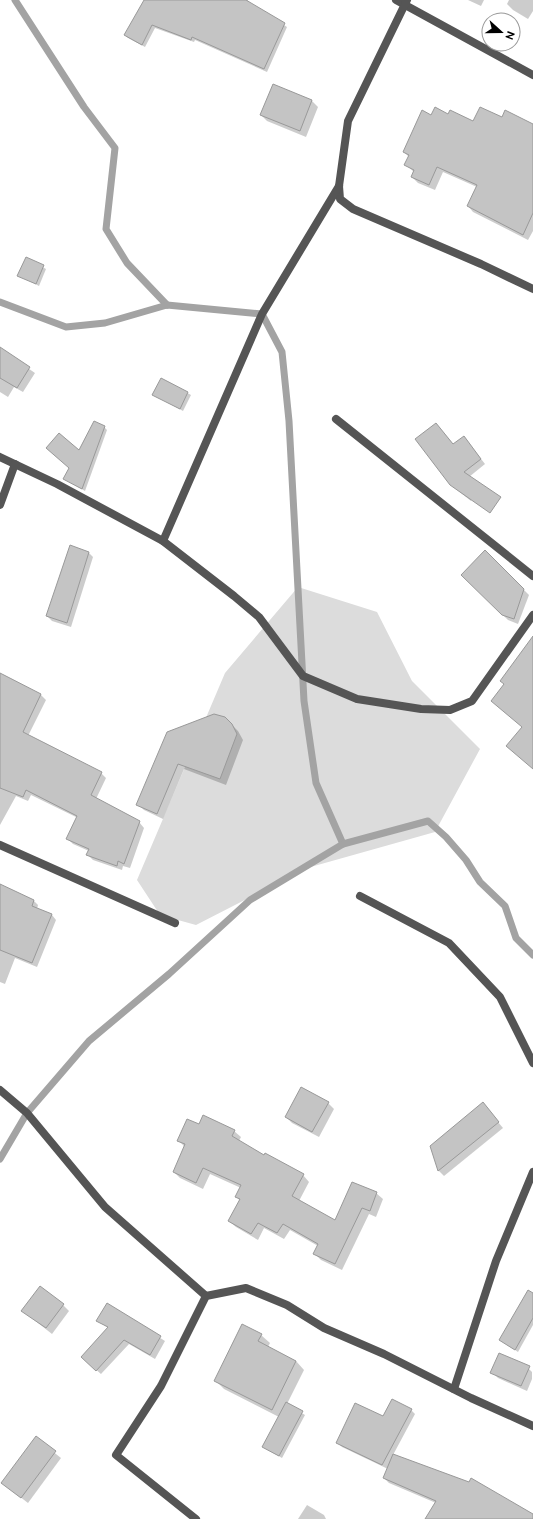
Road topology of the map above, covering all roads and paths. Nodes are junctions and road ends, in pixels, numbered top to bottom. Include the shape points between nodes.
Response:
1 (396, 0) edge
2 (406, 3) edge
3 (533, 75) edge
4 (339, 186) junction
5 (533, 289) edge
6 (336, 419) dead end
7 (0, 457) edge
8 (15, 464) junction
9 (0, 505) edge
10 (163, 542) junction
11 (533, 576) edge
12 (533, 614) edge
13 (0, 845) edge
14 (360, 896) dead end
15 (175, 923) dead end
16 (533, 1063) edge
17 (0, 1090) edge
18 (533, 1172) edge
19 (206, 1296) junction
20 (454, 1389) junction
21 (533, 1426) edge
22 (196, 1519) edge

1 - 2 street
2 - 3 street
2 - 4 street via 348,121
4 - 5 street via 340,199 353,210
4 - 10 street via 262,314
6 - 11 street
7 - 8 street
8 - 9 street
8 - 10 street via 58,484
10 - 12 street via 260,617 303,676 357,699 421,709 450,710 472,701
13 - 15 street
14 - 16 street via 449,943 500,997
17 - 19 street via 27,1113 105,1207
18 - 20 street via 496,1261
19 - 20 street via 246,1288 287,1305 324,1328
19 - 22 street via 161,1386 116,1455
20 - 21 street

